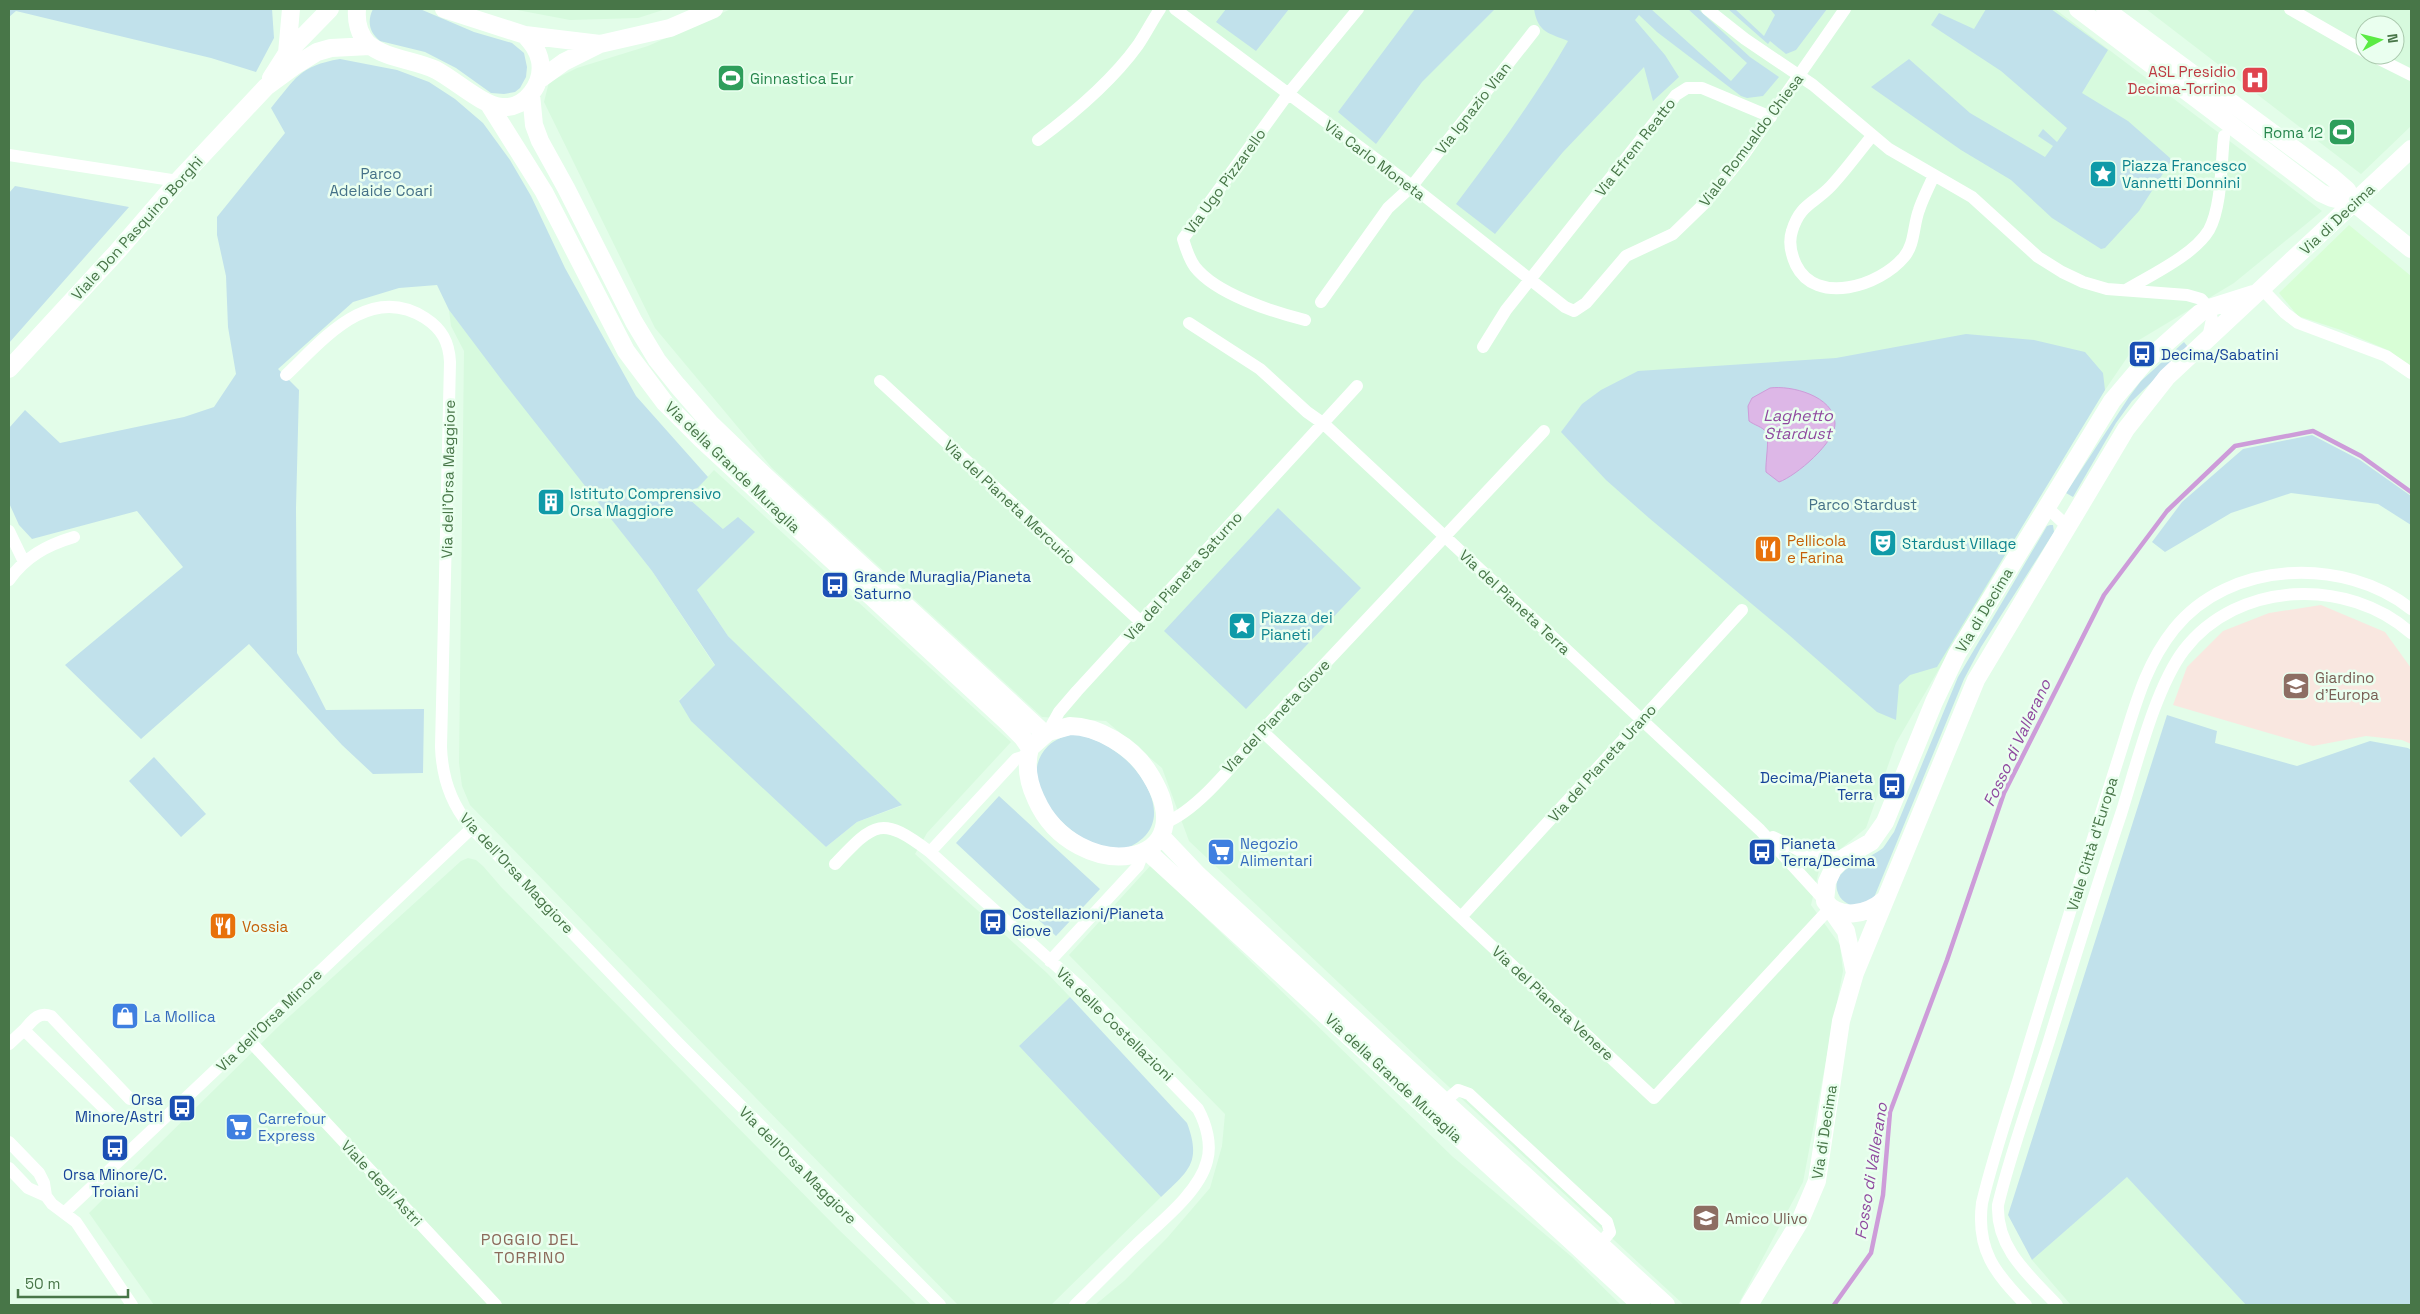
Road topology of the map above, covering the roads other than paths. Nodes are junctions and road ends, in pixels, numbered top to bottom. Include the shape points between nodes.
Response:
1 (291, 9) edge
2 (330, 9) edge
3 (357, 9) edge
4 (444, 9) edge
5 (714, 9) edge
6 (1160, 9) edge
7 (1175, 9) edge
8 (1358, 9) edge
9 (1708, 9) edge
10 (1845, 9) edge
11 (2078, 9) edge
12 (2105, 9) edge
13 (2290, 9) edge
14 (1534, 31) dead end
15 (525, 35) junction
16 (600, 44) junction
17 (370, 46) junction
18 (2355, 46) edge
19 (287, 53) junction
20 (2390, 65) edge
21 (1800, 75) junction
22 (2411, 75) edge
23 (535, 87) junction
24 (266, 88) junction
25 (1288, 94) junction
26 (490, 106) junction
27 (1771, 117) junction
28 (1872, 136) junction
29 (2224, 136) dead end
30 (1038, 140) dead end
31 (2411, 149) edge
32 (9, 155) edge
33 (1934, 175) junction
34 (178, 181) junction
35 (1412, 186) junction
36 (2354, 203) junction
37 (2411, 249) edge
38 (1530, 281) junction
39 (2262, 289) junction
40 (2126, 290) junction
41 (1321, 302) dead end
42 (2209, 308) junction
43 (1574, 311) joint
44 (1305, 320) dead end
45 (1189, 323) dead end
46 (2208, 338) junction
47 (1483, 347) dead end
48 (9, 370) edge
49 (2411, 373) edge
50 (286, 375) dead end
51 (880, 381) dead end
52 (1358, 386) dead end
53 (1324, 424) junction
54 (1544, 431) dead end
55 (2046, 510) junction
56 (2067, 526) junction
57 (9, 531) edge
58 (1444, 536) junction
59 (74, 537) dead end
60 (24, 562) junction
61 (9, 580) edge
62 (2411, 609) edge
63 (1742, 610) dead end
64 (1141, 622) junction
65 (2411, 633) edge
66 (1642, 718) junction
67 (1262, 731) junction
68 (1046, 733) junction
69 (1029, 752) junction
70 (472, 828) junction
71 (1163, 830) junction
72 (1760, 830) junction
73 (930, 852) junction
74 (1145, 852) junction
75 (1845, 857) junction
76 (835, 864) dead end
77 (1884, 900) junction
78 (1827, 905) junction
79 (1462, 916) junction
80 (1050, 961) junction
81 (1855, 973) junction
82 (24, 1030) junction
83 (248, 1039) junction
84 (9, 1044) edge
85 (130, 1099) dead end
86 (113, 1117) dead end
87 (9, 1142) edge
88 (9, 1168) edge
89 (46, 1196) junction
90 (65, 1212) junction
91 (132, 1305) edge
92 (496, 1305) edge
93 (940, 1305) edge
94 (1075, 1305) edge
95 (1641, 1305) edge
96 (1666, 1305) edge
97 (1749, 1305) edge
98 (2026, 1305) edge
99 (2057, 1305) edge

1 - 19 street
2 - 19 street, Viale Don Pasquino Borghi
3 - 17 street via 359,29
4 - 15 street
5 - 16 street via 670,28
6 - 30 street via 1138,45 1122,63 1071,115
7 - 25 street, Via Carlo Moneta
8 - 25 street, Via Ugo Pizzarello
9 - 21 street via 1745,39
10 - 21 street, Viale Romualdo Chiesa
11 - 36 street via 2321,193
12 - 36 street via 2332,177 2347,190
13 - 18 street
14 - 35 street, Via Ignazio Vian
15 - 16 street
15 - 23 street, Via della Grande Muraglia via 539,56 541,70
16 - 23 street via 564,62
17 - 24 street, Viale Don Pasquino Borghi via 322,50
17 - 26 street via 434,69
19 - 24 street, Viale Don Pasquino Borghi
20 - 22 street
21 - 27 street, Viale Romualdo Chiesa
21 - 28 street
23 - 26 street via 520,104
23 - 68 street, Via della Grande Muraglia via 535,128 540,141 657,360 710,423 764,475
24 - 34 street, Viale Don Pasquino Borghi
25 - 35 street, Via Carlo Moneta
25 - 44 street, Via Ugo Pizzarello via 1183,239 1189,257 1208,280 1258,306
26 - 69 street, Via della Grande Muraglia via 546,197 616,334 664,403 1013,727
27 - 38 street, Via Efrem Reatto via 1702,88 1688,88 1679,93
27 - 43 street, Viale Romualdo Chiesa via 1725,179 1681,228 1664,240 1626,256 1586,303
28 - 33 street
28 - 33 street via 1831,186 1804,208 1793,227 1791,251 1798,269 1812,284 1828,288 1851,286 1873,278 1901,260 1910,245 1919,210
29 - 40 street via 2216,207 2207,232 2188,251
31 - 36 street, Via di Decima
32 - 34 street
33 - 40 street via 1980,202 2038,257 2052,266 2082,282
34 - 48 street, Viale Don Pasquino Borghi
35 - 38 street, Via Carlo Moneta
35 - 41 street, Via Ignazio Vian via 1388,208
36 - 37 street
36 - 39 street, Via di Decima
38 - 43 street, Via Carlo Moneta
38 - 47 street, Via Efrem Reatto
39 - 42 street, Via di Decima via 2245,298
39 - 46 street, Via di Decima
39 - 49 street via 2298,323 2386,356
40 - 42 street via 2197,297
42 - 46 street via 2213,322
42 - 55 street, Via di Decima via 2154,354 2121,389
45 - 53 street, Via del Pianeta Terra via 1260,369
46 - 56 street, Via di Decima via 2139,410
50 - 70 street, Via dell'Orsa Maggiore via 338,326 374,309 415,313 434,325 446,342 450,362 441,754 450,794 457,810
51 - 64 street, Via del Pianeta Mercurio
52 - 53 street, Via del Pianeta Saturno
53 - 58 street, Via del Pianeta Terra
53 - 64 street, Via del Pianeta Saturno
54 - 58 street, Via del Pianeta Giove
55 - 56 street
55 - 75 street, Via di Decima via 1954,661 1885,822 1866,846
56 - 77 street, Via di Decima via 1976,680
57 - 60 street
58 - 66 street, Via del Pianeta Terra
58 - 67 street, Via del Pianeta Giove
59 - 60 street via 50,546
60 - 61 street
62 - 98 street, Viale Città d'Europa via 2378,590 2334,575 2296,573 2252,580 2220,593 2186,617 2166,639 2150,665 1982,1203 1981,1236 1989,1260
63 - 66 street, Via del Pianeta Urano
64 - 68 street, Via del Pianeta Saturno via 1059,712
65 - 99 street, Viale Città d'Europa via 2377,609 2354,601 2313,594 2278,596 2243,606 2213,623 2189,643 2170,672 2083,929 1998,1205 1999,1228 2009,1251
66 - 72 street, Via del Pianeta Terra
66 - 79 street, Via del Pianeta Urano
67 - 71 street, Via del Pianeta Giove via 1197,802
67 - 79 street, Via del Pianeta Venere
68 - 69 street
68 - 71 street via 1070,726 1081,727 1132,753 1146,768 1159,792 1164,813
69 - 73 street via 1016,759
69 - 74 street via 1029,782 1037,803 1063,836 1103,856 1126,857
70 - 83 street, Via dell'Orsa Minore
70 - 93 street, Via dell'Orsa Maggiore via 678,1043
71 - 74 street
71 - 96 street, Via della Grande Muraglia via 1198,875
72 - 75 street via 1806,854
72 - 78 street, Via del Pianeta Terra
73 - 76 street, Via delle Costellazioni via 898,830 878,828 861,836
73 - 80 street, Via delle Costellazioni
74 - 80 street via 1138,866
74 - 95 street, Via della Grande Muraglia
75 - 78 street, Via di Decima via 1828,877
77 - 78 street via 1859,913 1842,913
77 - 81 street, Via di Decima
78 - 79 street, Via del Pianeta Venere via 1654,1098
78 - 81 street, Via di Decima via 1846,932
80 - 94 street, Via delle Costellazioni via 1190,1098 1204,1122 1208,1146 1205,1168 1190,1191
81 - 97 street, Via di Decima via 1841,1021 1818,1181 1803,1216
82 - 84 street
82 - 85 street via 39,1015 51,1016
82 - 86 street
83 - 90 street, Via dell'Orsa Minore
83 - 92 street, Viale degli Astri
87 - 89 street via 39,1173
88 - 89 street via 28,1188
89 - 90 street
90 - 91 street via 76,1222

